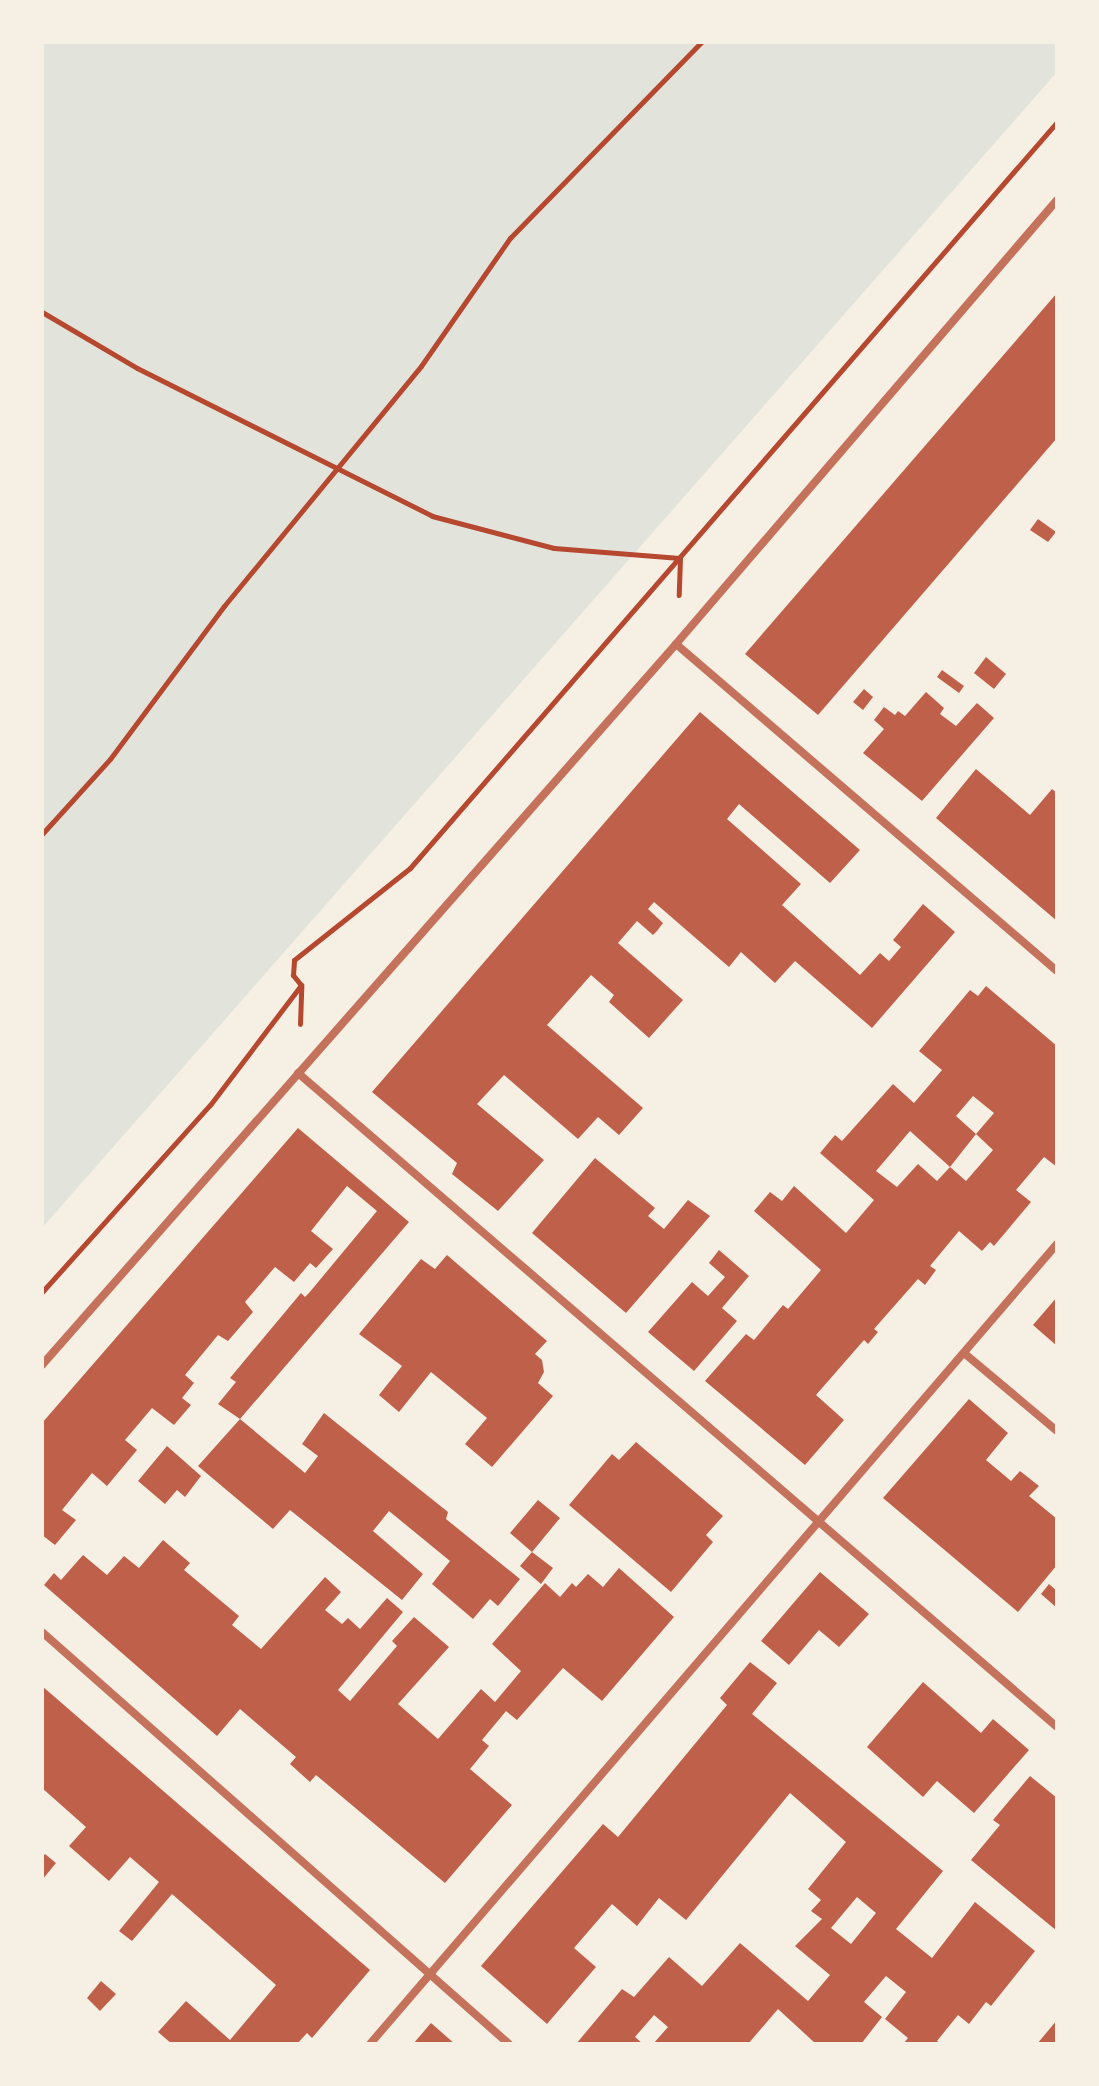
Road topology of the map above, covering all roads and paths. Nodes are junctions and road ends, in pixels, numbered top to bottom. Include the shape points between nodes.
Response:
1 (701, 42) edge
2 (1057, 122) edge
3 (1057, 200) edge
4 (42, 312) edge
5 (333, 469) junction
6 (680, 558) junction
7 (676, 644) junction
8 (42, 834) edge
9 (1057, 971) edge
10 (298, 1073) junction
11 (1057, 1244) edge
12 (42, 1292) edge
13 (964, 1353) junction
14 (42, 1365) edge
15 (1057, 1431) edge
16 (817, 1523) junction
17 (42, 1632) edge
18 (1057, 1727) edge
19 (430, 1975) junction
20 (370, 2044) edge
21 (509, 2044) edge

1 - 5 path via 510,238 421,366
2 - 6 path
3 - 7 street
4 - 5 path via 137,368
5 - 6 path via 432,516 554,548
5 - 8 path via 110,759
6 - 12 path via 410,868 294,960 293,975 301,985 228,1081
7 - 9 street
7 - 10 street
10 - 14 street
10 - 16 street
11 - 13 street
13 - 15 street
13 - 16 street
16 - 18 street
16 - 19 street
17 - 19 street
19 - 20 street
19 - 21 street

